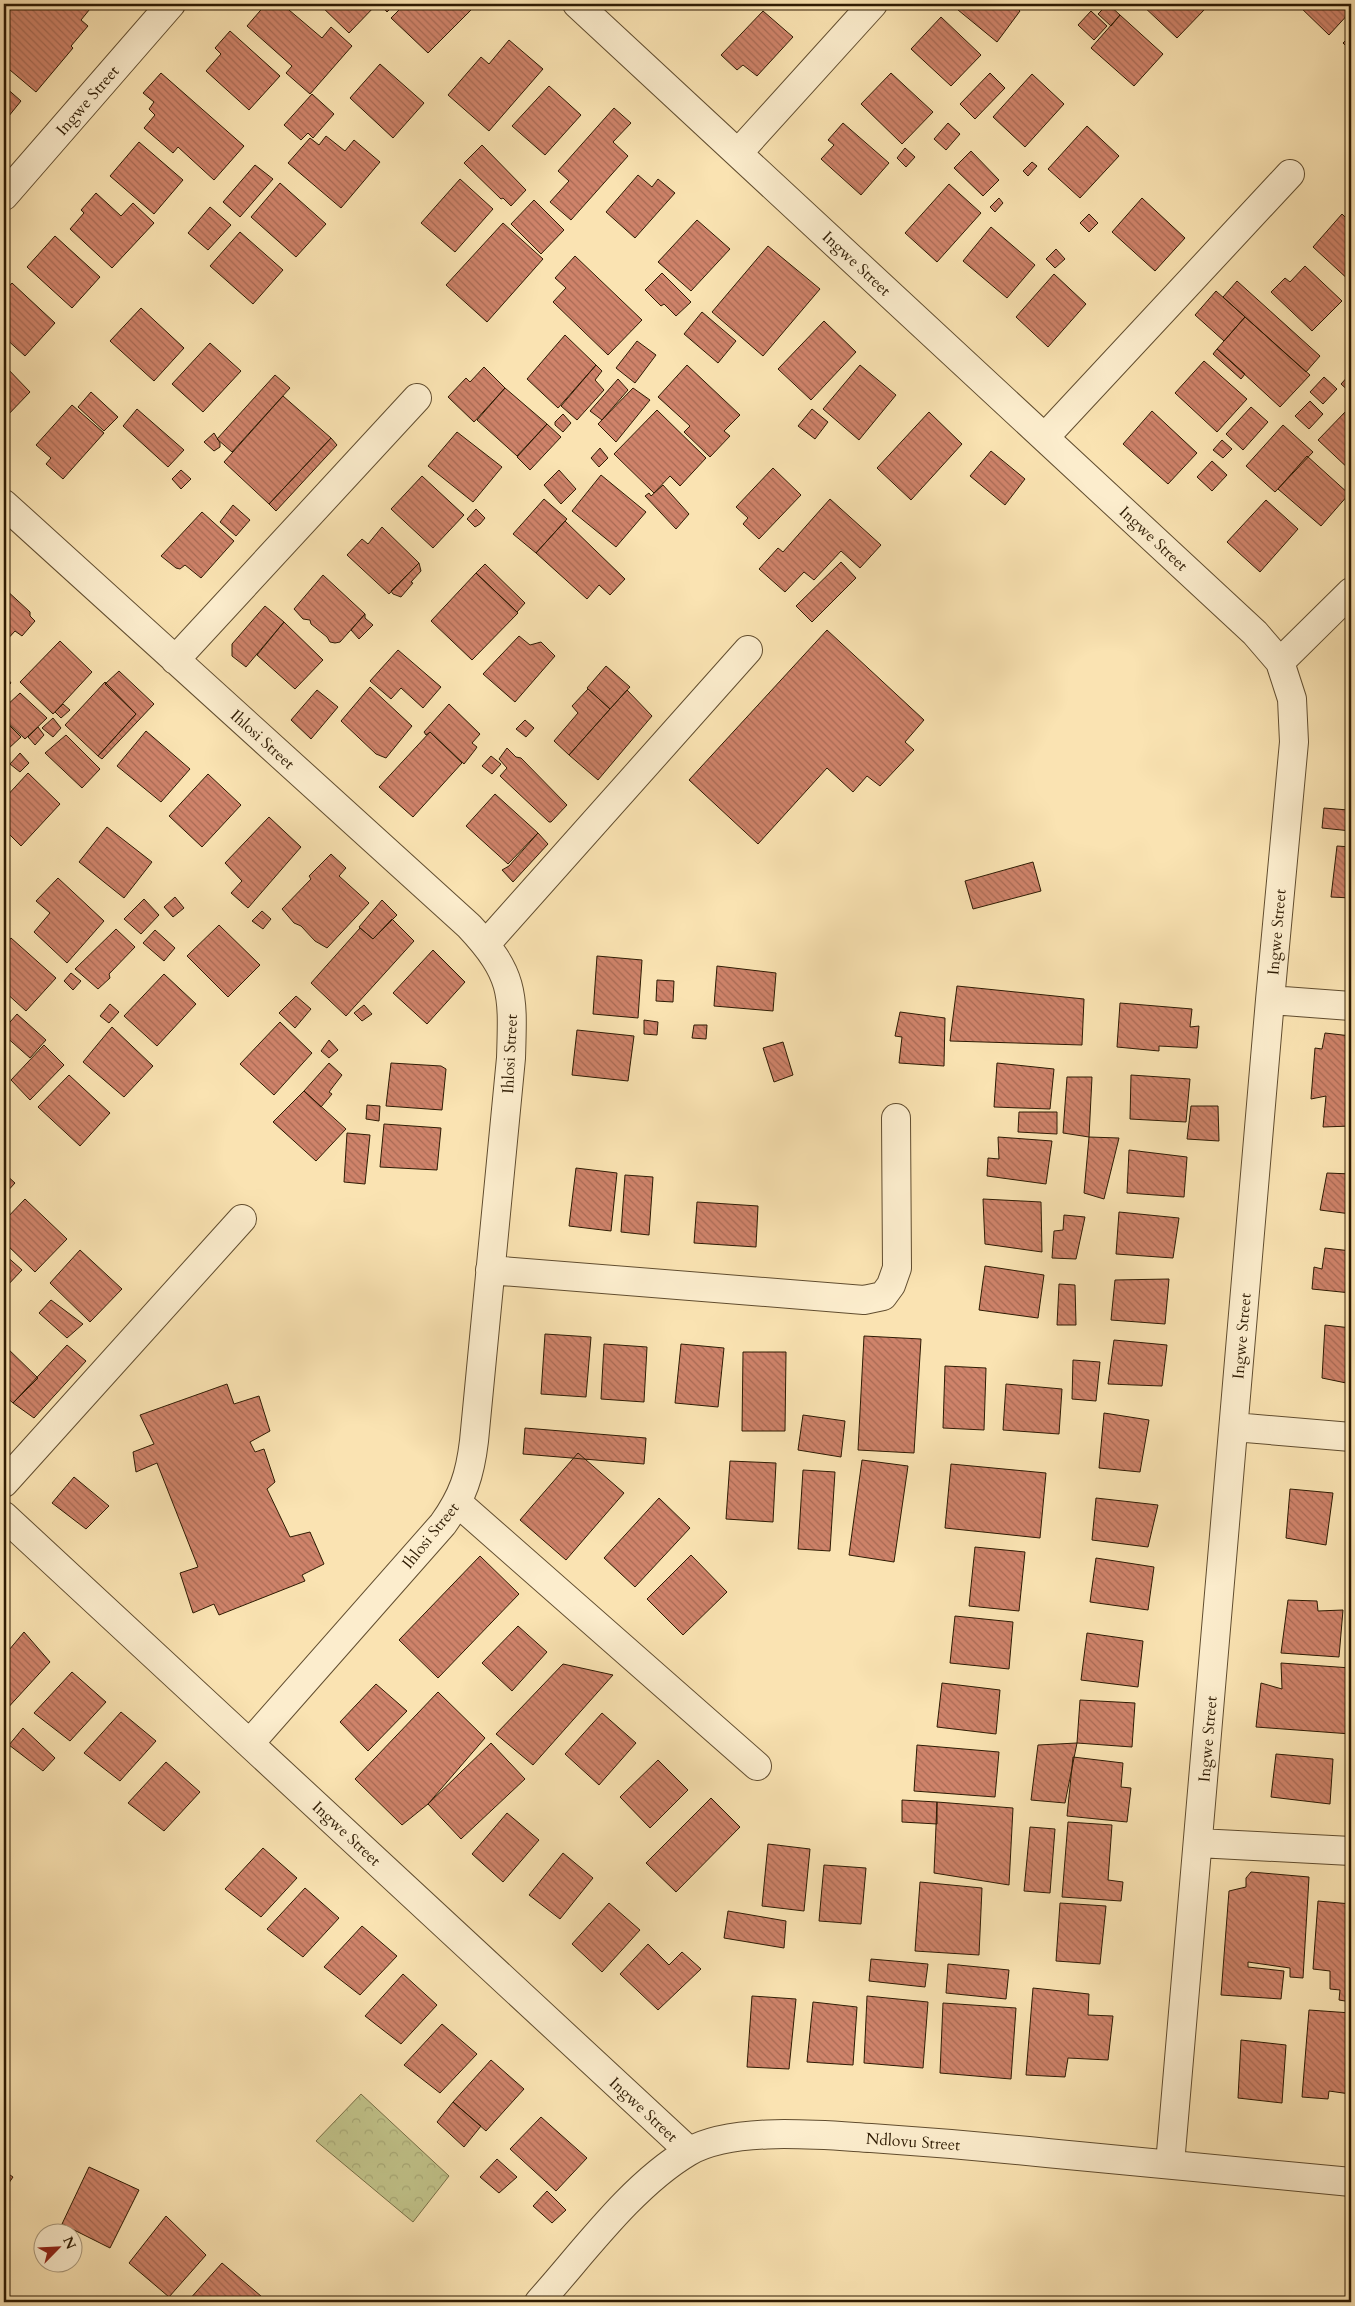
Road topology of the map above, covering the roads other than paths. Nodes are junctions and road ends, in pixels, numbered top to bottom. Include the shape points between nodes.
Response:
1 (171, 4) edge
2 (577, 4) edge
3 (873, 4) edge
4 (738, 153) junction
5 (1290, 174) dead end
6 (4, 196) edge
7 (417, 398) dead end
8 (1045, 437) junction
9 (4, 504) edge
10 (1351, 592) edge
11 (748, 650) dead end
12 (175, 660) junction
13 (1280, 662) junction
14 (486, 944) junction
15 (1270, 1000) junction
16 (1351, 1006) edge
17 (896, 1118) dead end
18 (242, 1219) dead end
19 (490, 1270) junction
20 (1234, 1427) junction
21 (1351, 1437) edge
22 (4, 1483) edge
23 (458, 1503) junction
24 (4, 1516) edge
25 (250, 1743) junction
26 (757, 1766) dead end
27 (1198, 1843) junction
28 (1351, 1851) edge
29 (690, 2151) junction
30 (1170, 2164) junction
31 (1351, 2182) edge
32 (539, 2302) edge

1 - 6 street, Ingwe Street
2 - 4 street, Ingwe Street
3 - 4 street
4 - 8 street, Ingwe Street
5 - 8 street
7 - 12 street
8 - 13 street, Ingwe Street via 1221,600
9 - 12 street, Ihlosi Street
10 - 13 street
11 - 14 street
12 - 14 street, Ihlosi Street
13 - 15 street, Ingwe Street via 1292,699 1294,742
14 - 19 street, Ihlosi Street via 503,968 511,991 512,1018
15 - 16 street
15 - 20 street, Ingwe Street
17 - 19 street via 897,1268 883,1296 864,1300
18 - 22 street
19 - 23 street, Ihlosi Street via 474,1441
20 - 21 street
20 - 27 street, Ingwe Street
23 - 25 street, Ihlosi Street
23 - 26 street
24 - 25 street, Ingwe Street
25 - 29 street, Ingwe Street
27 - 28 street
27 - 30 street, Ingwe Street
29 - 30 street, Ndlovu Street via 732,2138 802,2134 934,2142
29 - 32 street, Ndlovu Street via 629,2200
30 - 31 street, Ndlovu Street

